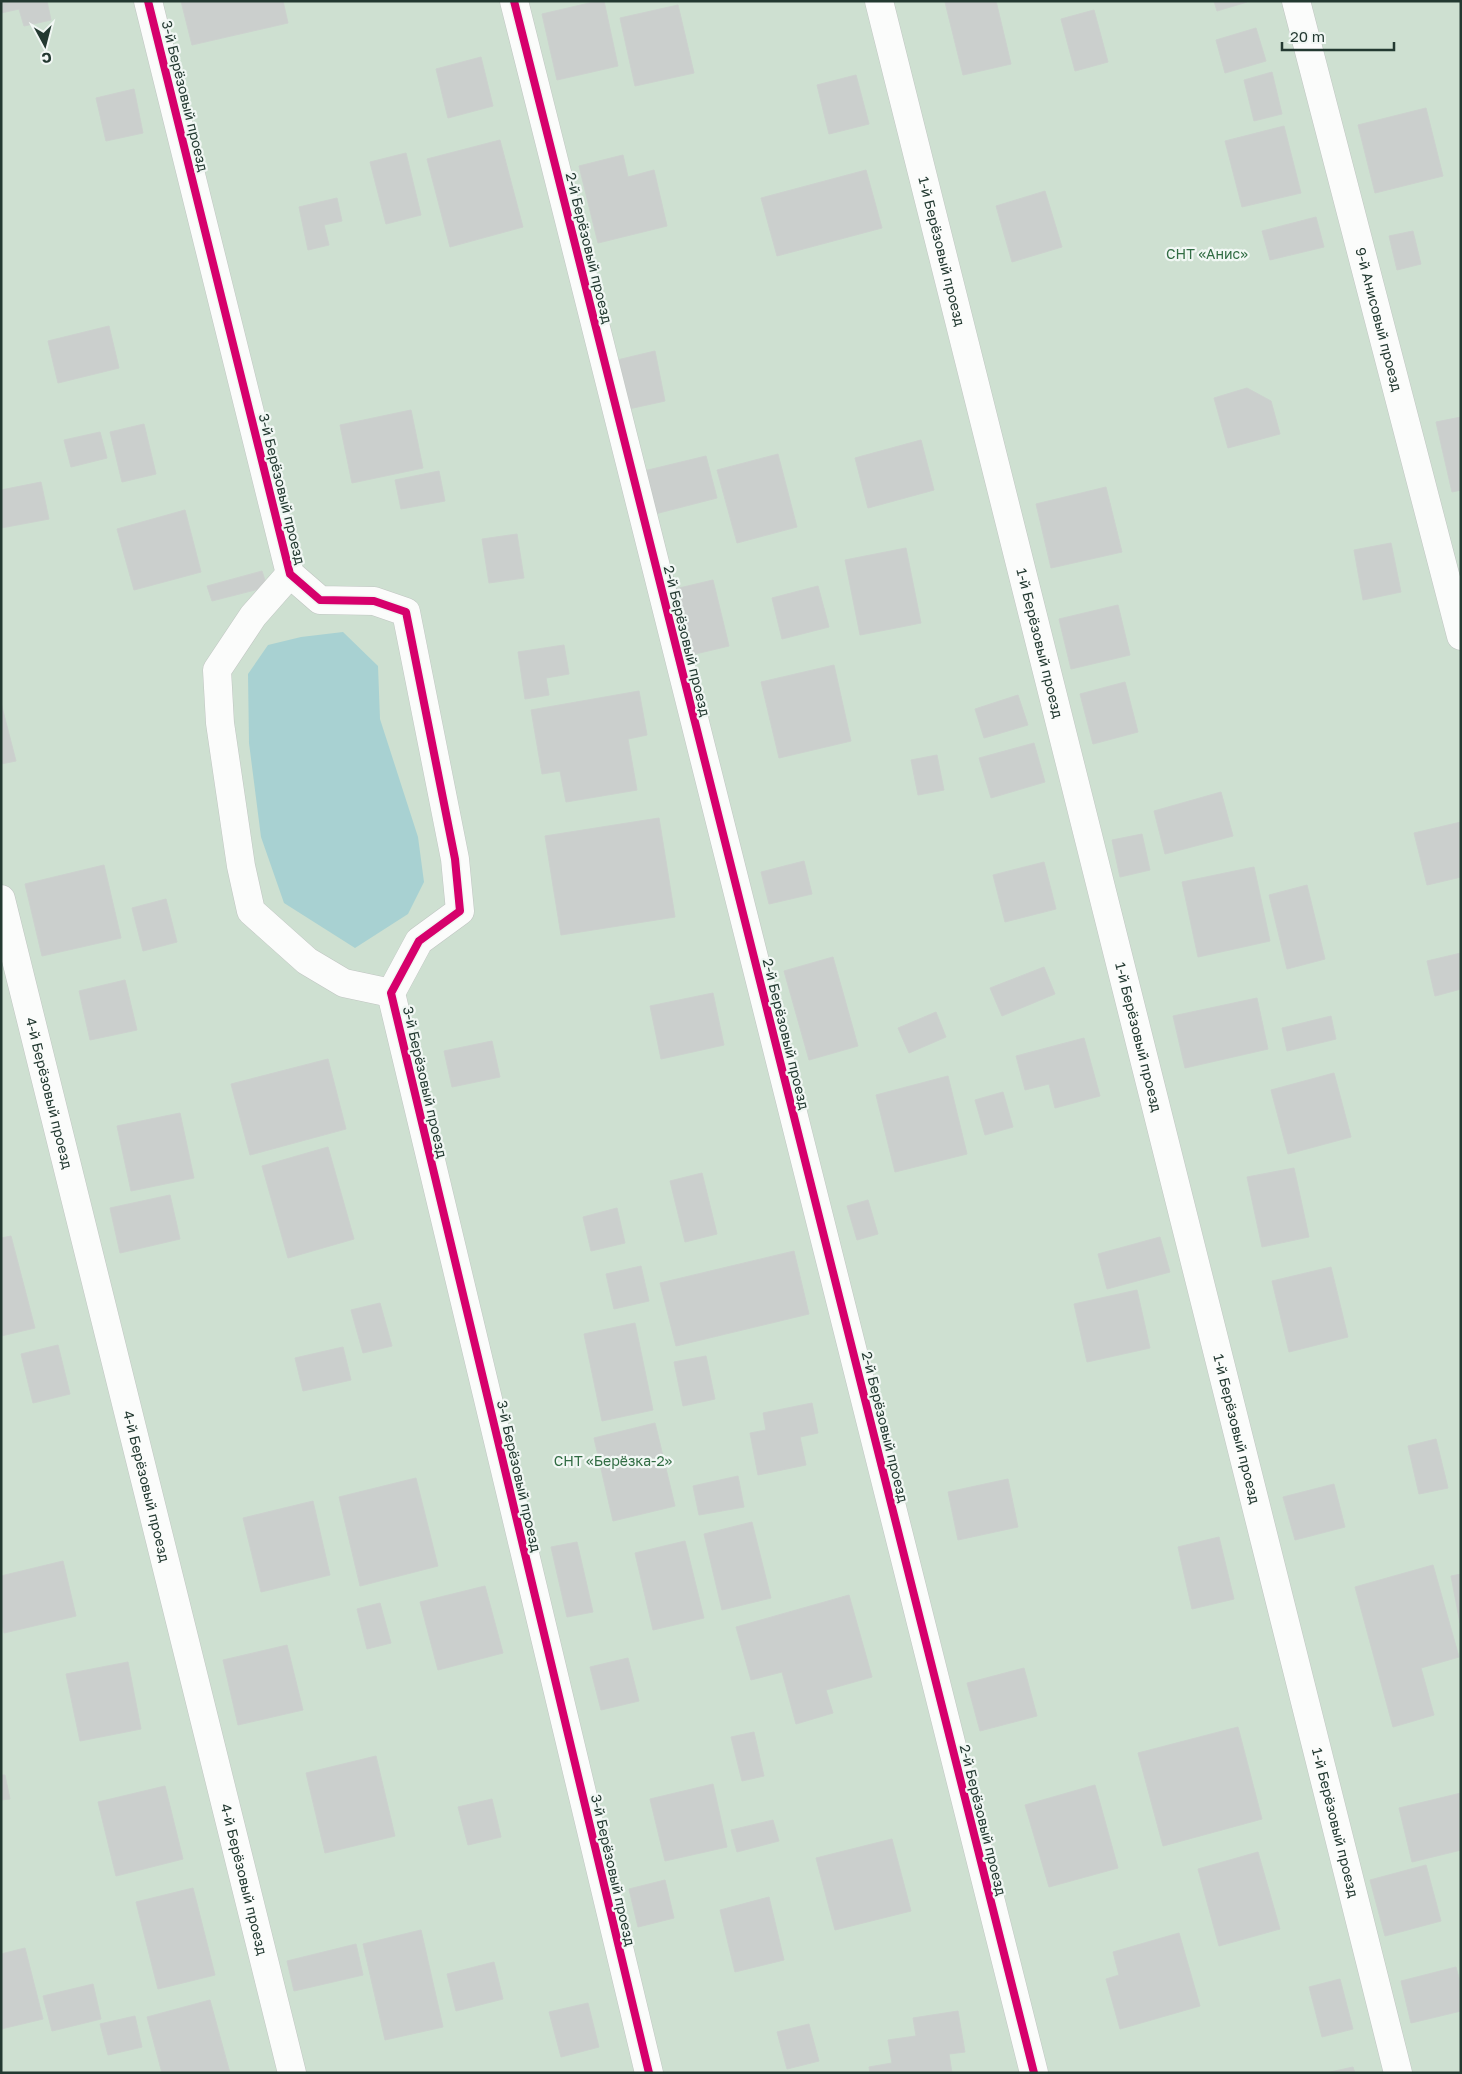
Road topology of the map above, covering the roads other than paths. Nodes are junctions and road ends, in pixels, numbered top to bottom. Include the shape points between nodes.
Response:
1 (148, 1) edge
2 (514, 1) edge
3 (879, 1) edge
4 (1296, 1) edge
5 (290, 574) junction
6 (1461, 636) edge
7 (1, 899) edge
8 (391, 993) junction
9 (292, 2073) edge
10 (649, 2073) edge
11 (1034, 2073) edge
12 (1398, 2073) edge

1 - 5 street, 3-й Берёзовый проезд
2 - 11 street, 2-й Берёзовый проезд
3 - 12 street, 1-й Берёзовый проезд
4 - 6 street, 9-й Анисовый проезд
5 - 8 street, 3-й Берёзовый проезд via 253,616 217,670 220,724 241,866 251,911 307,961 336,979
5 - 8 street, 3-й Берёзовый проезд via 320,600 374,601 406,612 455,859 460,911 419,941
7 - 9 street, 4-й Берёзовый проезд
8 - 10 street, 3-й Берёзовый проезд

